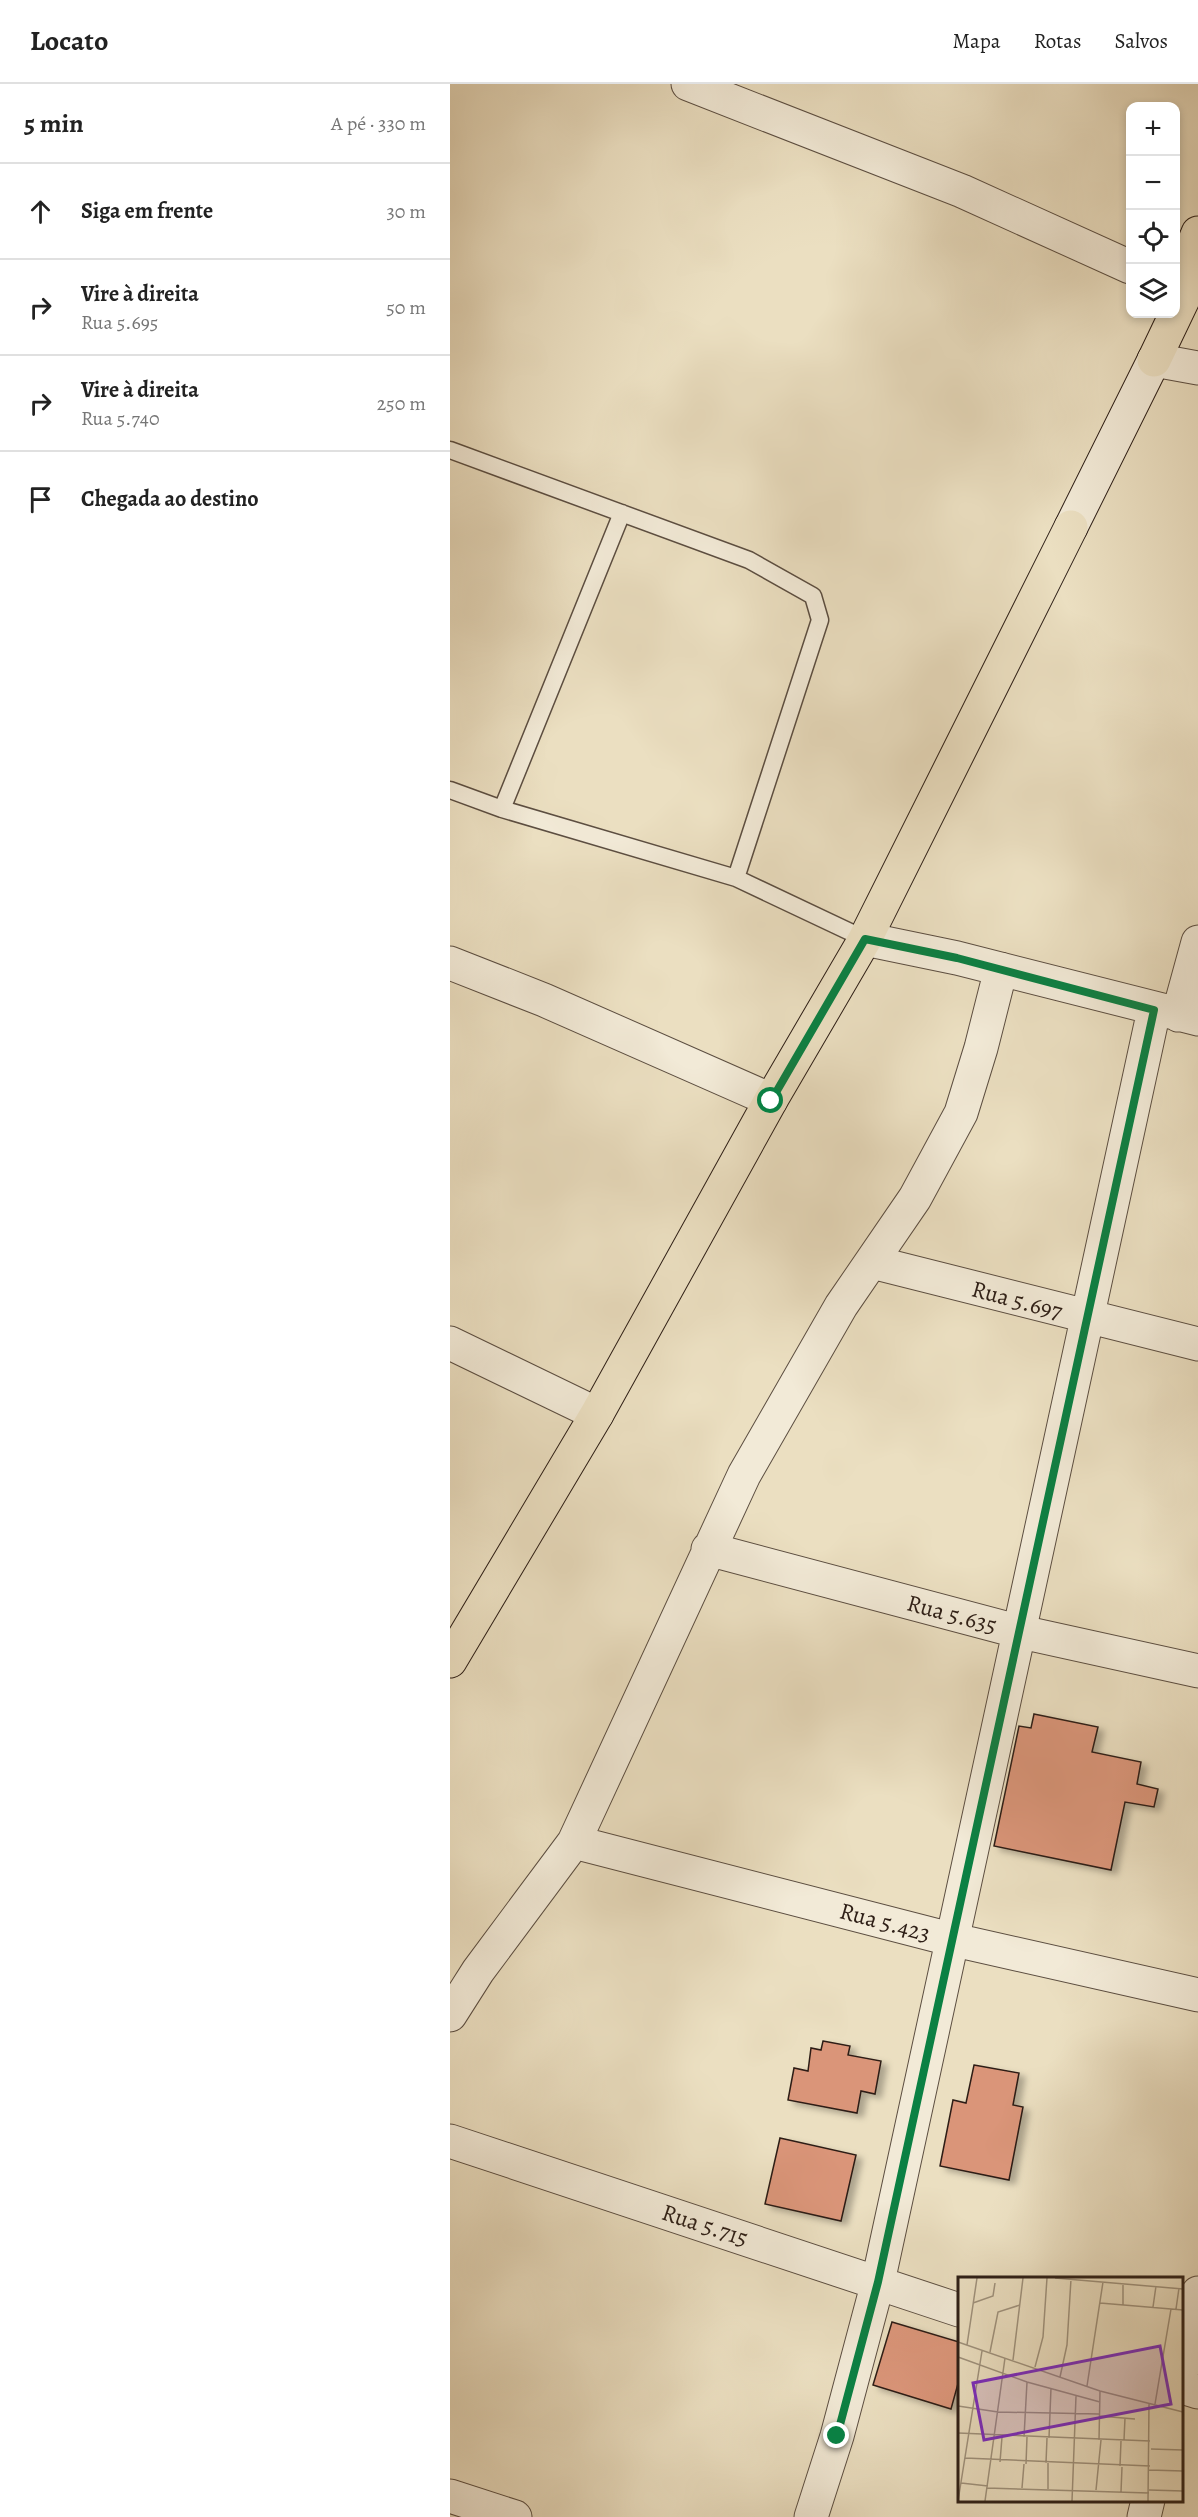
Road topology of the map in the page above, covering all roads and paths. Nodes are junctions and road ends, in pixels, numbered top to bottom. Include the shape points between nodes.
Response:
1 (688, 84) edge
2 (1198, 233) edge
3 (1126, 265) edge
4 (1180, 290) edge
5 (1168, 318) edge
6 (1151, 358) junction
7 (1198, 368) edge
8 (450, 450) edge
9 (622, 513) junction
10 (1071, 527) joint
11 (450, 790) edge
12 (502, 809) junction
13 (736, 878) junction
14 (865, 939) junction
15 (1198, 942) edge
16 (450, 963) edge
17 (1001, 969) junction
18 (1177, 1015) edge
19 (771, 1101) junction
20 (872, 1262) junction
21 (1089, 1319) junction
22 (450, 1343) edge
23 (1198, 1344) edge
24 (597, 1414) junction
25 (708, 1549) junction
26 (1017, 1631) junction
27 (450, 1661) edge
28 (1198, 1671) edge
29 (574, 1842) junction
30 (950, 1939) junction
31 (1198, 1995) edge
32 (450, 2015) edge
33 (450, 2141) edge
34 (878, 2282) junction
35 (1198, 2293) edge
36 (958, 2309) edge
37 (1183, 2365) edge
38 (1183, 2387) edge
39 (1198, 2392) edge
40 (450, 2496) edge
41 (1148, 2502) edge
42 (515, 2517) edge
43 (811, 2517) edge
44 (1144, 2517) edge

1 - 3 street via 962,191
2 - 4 main road
5 - 6 main road
6 - 7 street
6 - 10 street
8 - 9 lane
9 - 12 lane
9 - 13 lane via 749,560 813,596 820,620
10 - 14 main road
11 - 12 lane
12 - 13 lane
13 - 14 lane
14 - 17 street
14 - 19 main road
15 - 18 street
16 - 19 street via 544,1000
17 - 18 street
17 - 20 street via 961,1113 915,1198
18 - 21 street
19 - 24 main road
20 - 21 street, Rua 5.697
20 - 25 street via 841,1306 744,1475
21 - 23 street, Rua 5.697
21 - 26 street
22 - 24 street
24 - 27 main road
25 - 26 street, Rua 5.635
25 - 29 street
26 - 28 street, Rua 5.635
26 - 30 street
29 - 30 street, Rua 5.423
29 - 32 street
30 - 31 street, Rua 5.423
30 - 34 street
33 - 34 street, Rua 5.715
34 - 36 street, Rua 5.715
34 - 43 street
35 - 37 street
38 - 39 street
40 - 42 street
41 - 44 street

